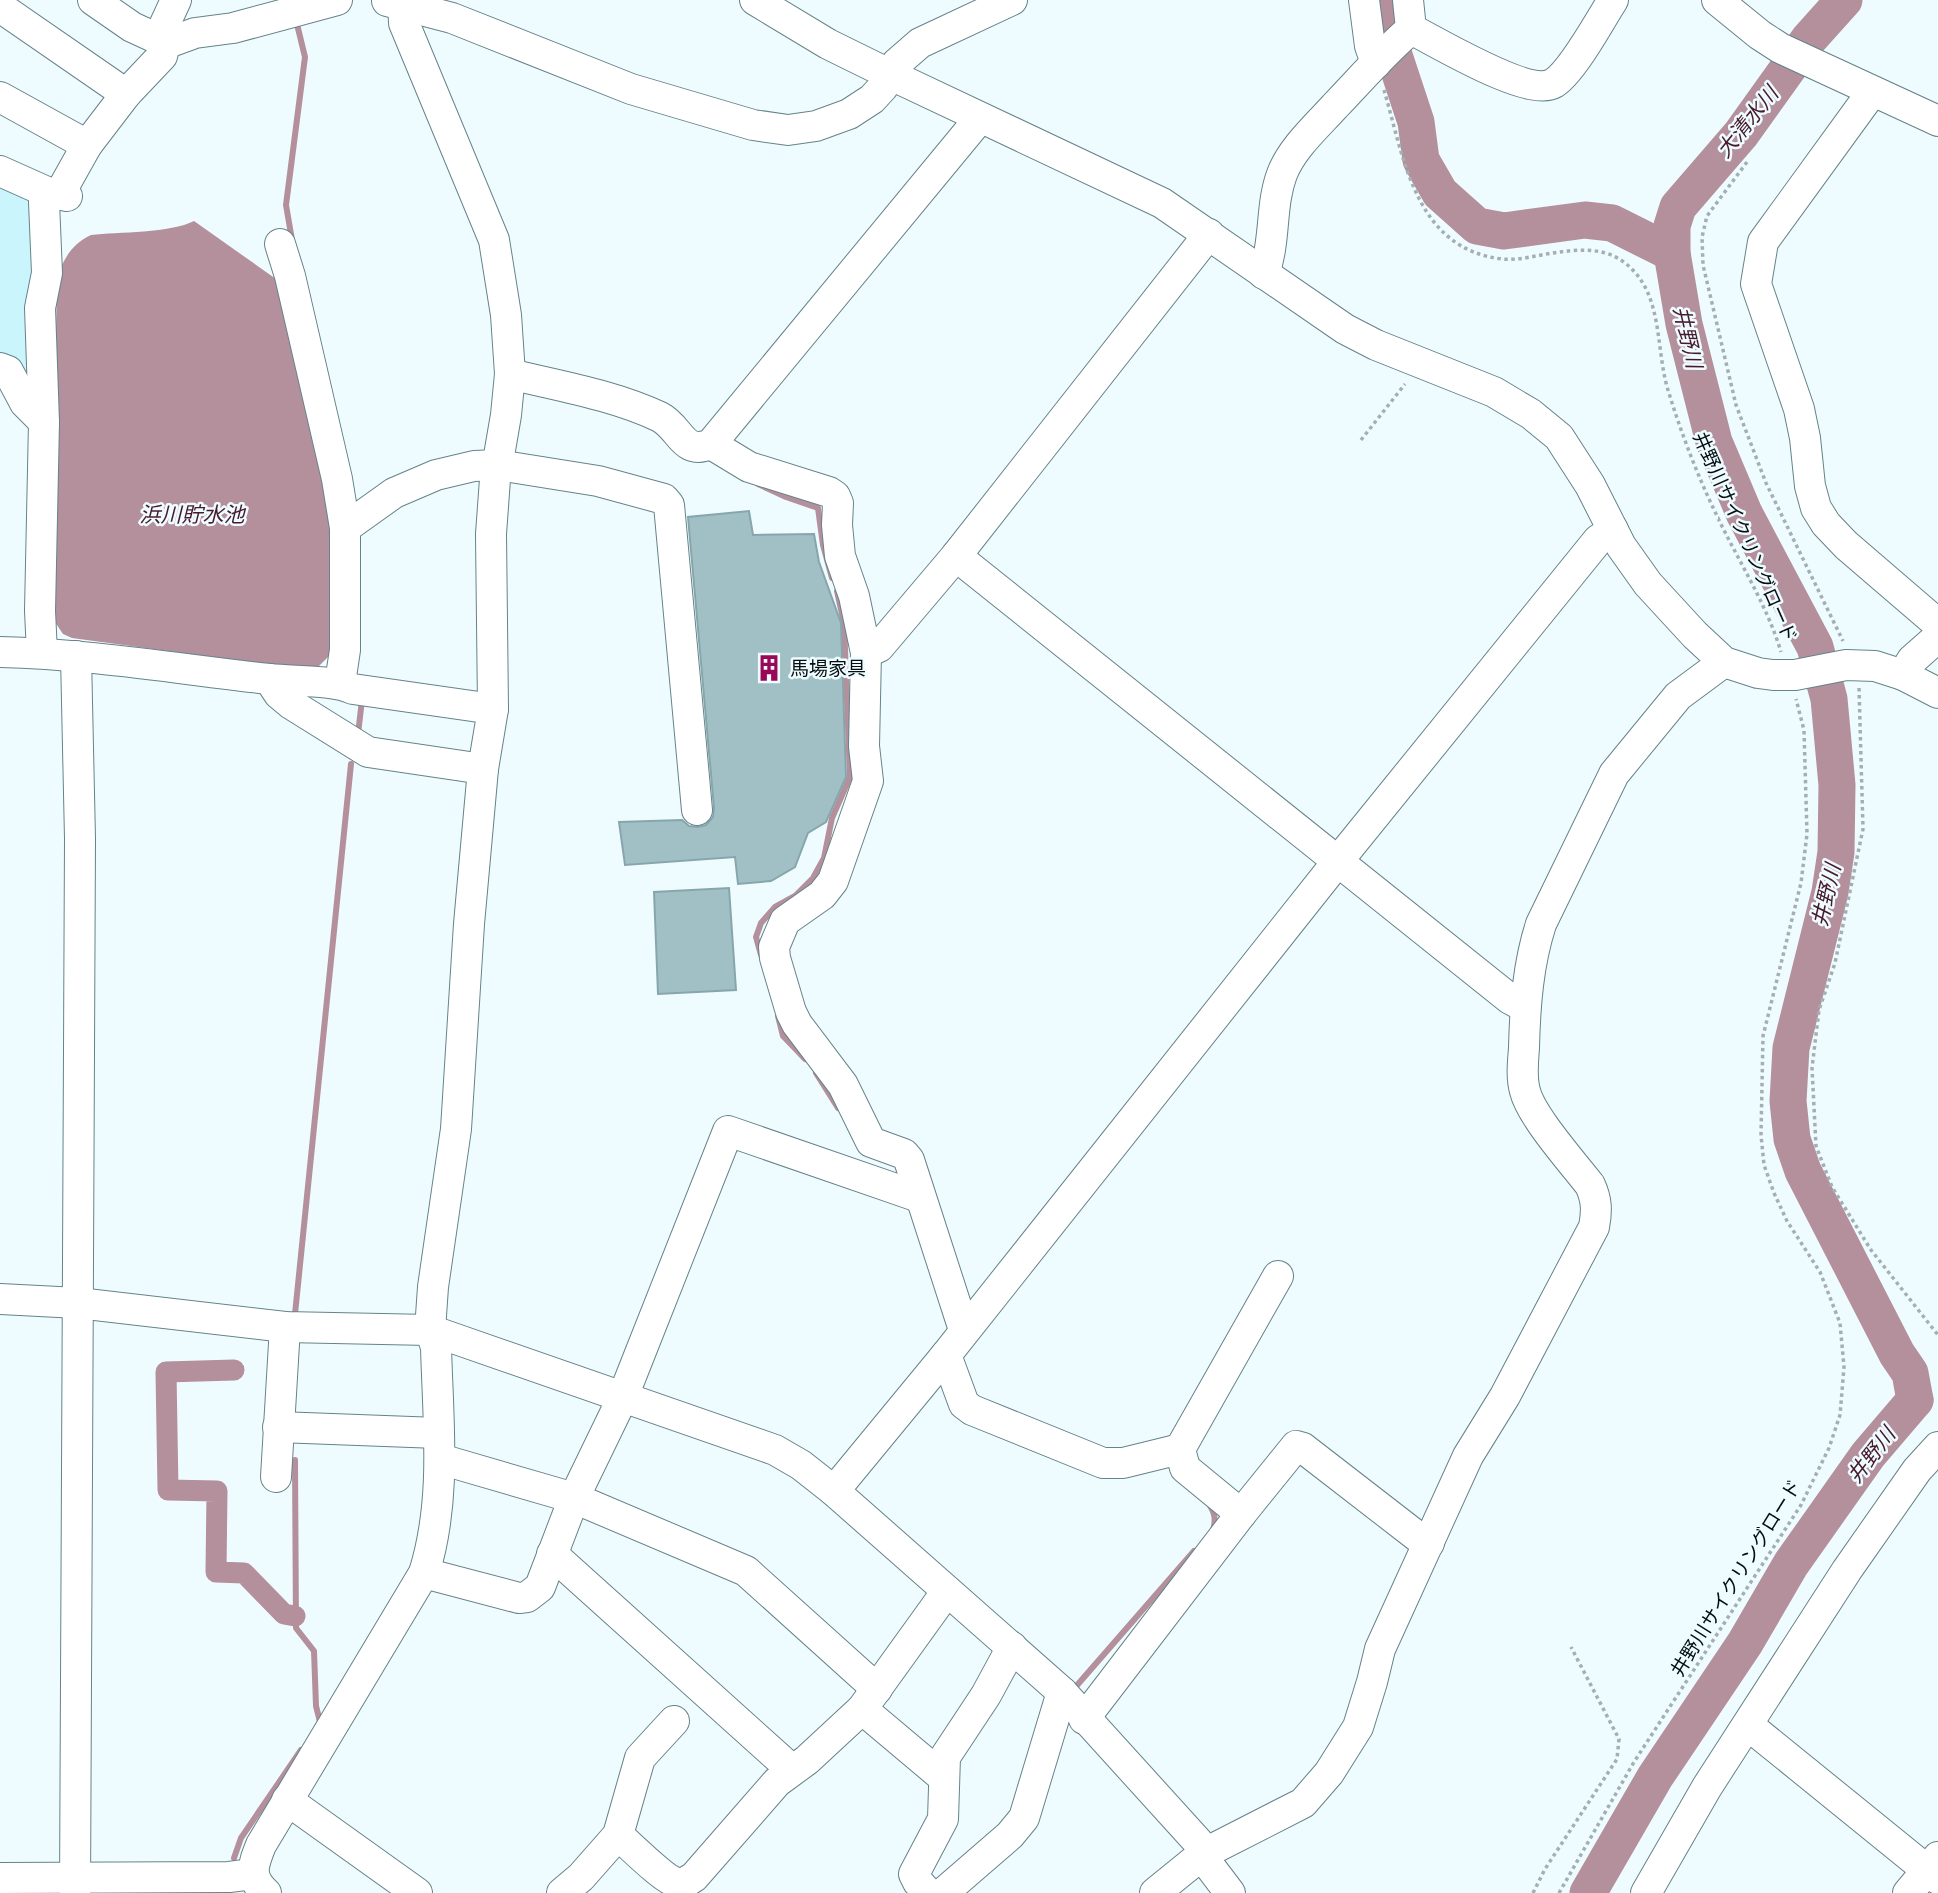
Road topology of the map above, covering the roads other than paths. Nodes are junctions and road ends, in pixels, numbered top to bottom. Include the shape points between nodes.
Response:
1 (93, 0) edge
2 (176, 0) edge
3 (337, 0) edge
4 (755, 0) edge
5 (1012, 0) edge
6 (1364, 0) edge
7 (1408, 0) edge
8 (1613, 0) edge
9 (1717, 0) edge
10 (396, 1) edge
11 (0, 7) edge
12 (459, 9) edge
13 (1408, 32) junction
14 (162, 42) junction
15 (1379, 60) junction
16 (891, 75) junction
17 (1872, 92) junction
18 (126, 94) junction
19 (0, 97) edge
20 (980, 118) junction
21 (1938, 121) edge
22 (87, 145) junction
23 (0, 171) edge
24 (60, 194) junction
25 (1209, 234) junction
26 (280, 244) dead end
27 (1264, 274) junction
28 (0, 368) edge
29 (510, 374) junction
30 (44, 422) junction
31 (711, 444) junction
32 (498, 465) junction
33 (345, 528) junction
34 (1613, 530) junction
35 (956, 556) junction
36 (1938, 624) edge
37 (1938, 637) edge
38 (0, 652) edge
39 (42, 653) junction
40 (866, 653) junction
41 (76, 656) junction
42 (1724, 662) junction
43 (1903, 675) junction
44 (270, 679) junction
45 (340, 683) junction
46 (1938, 693) edge
47 (493, 709) junction
48 (483, 769) junction
49 (697, 810) dead end
50 (1338, 861) junction
51 (1525, 1007) junction
52 (919, 1197) junction
53 (1278, 1276) dead end
54 (0, 1299) edge
55 (78, 1303) junction
56 (285, 1327) junction
57 (430, 1330) junction
58 (964, 1330) junction
59 (946, 1355) junction
60 (622, 1399) junction
61 (278, 1427) junction
62 (439, 1446) junction
63 (1938, 1447) edge
64 (1180, 1449) junction
65 (276, 1477) dead end
66 (834, 1491) junction
67 (574, 1498) junction
68 (1241, 1514) junction
69 (1429, 1543) junction
70 (552, 1554) junction
71 (425, 1573) junction
72 (947, 1591) junction
73 (1012, 1647) junction
74 (1062, 1692) junction
75 (869, 1699) junction
76 (1084, 1719) junction
77 (674, 1721) dead end
78 (1748, 1725) junction
79 (792, 1770) junction
80 (944, 1778) junction
81 (286, 1800) junction
82 (618, 1835) junction
83 (1203, 1854) junction
84 (1935, 1869) edge
85 (0, 1878) edge
86 (260, 1883) edge
87 (76, 1886) edge
88 (581, 1888) edge
89 (417, 1893) edge
90 (928, 1893) edge
91 (943, 1893) edge
92 (1154, 1893) edge
93 (1230, 1893) edge
94 (1646, 1893) edge
95 (1909, 1893) edge

1 - 14 street
2 - 14 street
3 - 14 street
4 - 16 street
5 - 16 street via 920,43 897,63
6 - 15 street via 1370,46
7 - 13 street
8 - 13 street via 1568,70 1554,84 1544,86 1503,76
9 - 17 street via 1780,48
10 - 12 street
10 - 29 street via 494,240
11 - 18 street
12 - 16 street via 631,89 753,125 788,130 816,126 849,114 872,99
13 - 15 street
14 - 18 street via 162,56
15 - 27 street via 1308,136 1283,171
16 - 20 street
17 - 21 street
17 - 36 street via 1763,242 1756,284 1799,409 1816,508 1846,545
18 - 22 street
19 - 22 street
20 - 25 street via 1162,203
20 - 31 street
22 - 24 street
23 - 24 street
24 - 30 street via 44,202 47,273 40,308
25 - 27 street
25 - 35 street
26 - 33 street
27 - 34 street via 1345,329 1494,392 1547,427 1570,452
28 - 30 street via 8,371 24,403
29 - 31 street via 598,395 670,423 694,447
29 - 32 street
30 - 39 street
31 - 40 street via 749,467 835,496 840,556
32 - 33 street via 436,475 394,492
32 - 47 street via 491,534
32 - 49 street via 597,481 664,499 669,505
33 - 45 street via 345,650
34 - 42 street via 1647,584
34 - 50 street via 1598,540
35 - 40 street via 879,647
35 - 50 street
37 - 43 street via 1912,660
38 - 39 street
39 - 41 street
40 - 52 street via 868,780 864,795 833,881 822,895 785,921 774,947 775,958 797,1024 843,1085 871,1142 909,1160
41 - 44 street
41 - 55 street
42 - 43 street via 1791,677 1849,665 1875,666
42 - 51 street via 1678,696 1614,774 1541,924
43 - 46 street
44 - 45 street
44 - 48 street via 291,705 368,752
45 - 47 street via 353,690
47 - 48 street
48 - 57 street via 456,1129
50 - 51 street
50 - 58 street
51 - 69 street via 1524,1091 1590,1185 1597,1213 1535,1339 1472,1448
52 - 58 street
52 - 60 street via 728,1131
53 - 64 street
54 - 55 street
55 - 56 street
55 - 87 street
56 - 57 street
56 - 61 street
57 - 60 street
57 - 62 street via 436,1347
58 - 59 street
59 - 64 street via 964,1404 1103,1463
59 - 66 street
60 - 66 street via 775,1450
60 - 67 street
61 - 62 street
61 - 65 street
62 - 67 street
62 - 71 street via 434,1532
63 - 78 street via 1917,1469 1847,1570
64 - 68 street via 1185,1468
66 - 72 street
67 - 70 street
67 - 75 street via 746,1571
68 - 69 street via 1296,1446
68 - 76 street
69 - 83 street via 1380,1649 1358,1727 1329,1773 1303,1803
70 - 71 street via 540,1587 527,1597
70 - 79 street
71 - 81 street
72 - 73 street
72 - 75 street
73 - 74 street
73 - 80 street via 945,1757
74 - 76 street
74 - 91 street via 1024,1818
75 - 79 street
75 - 80 street
76 - 83 street via 1198,1842
77 - 82 street via 640,1758
78 - 84 street
78 - 94 street
79 - 82 street via 685,1882 667,1878
80 - 90 street via 943,1819 914,1874
81 - 86 street via 261,1845
81 - 89 street
82 - 88 street
83 - 92 street
83 - 93 street
84 - 95 street
85 - 87 street
86 - 87 street via 229,1877

